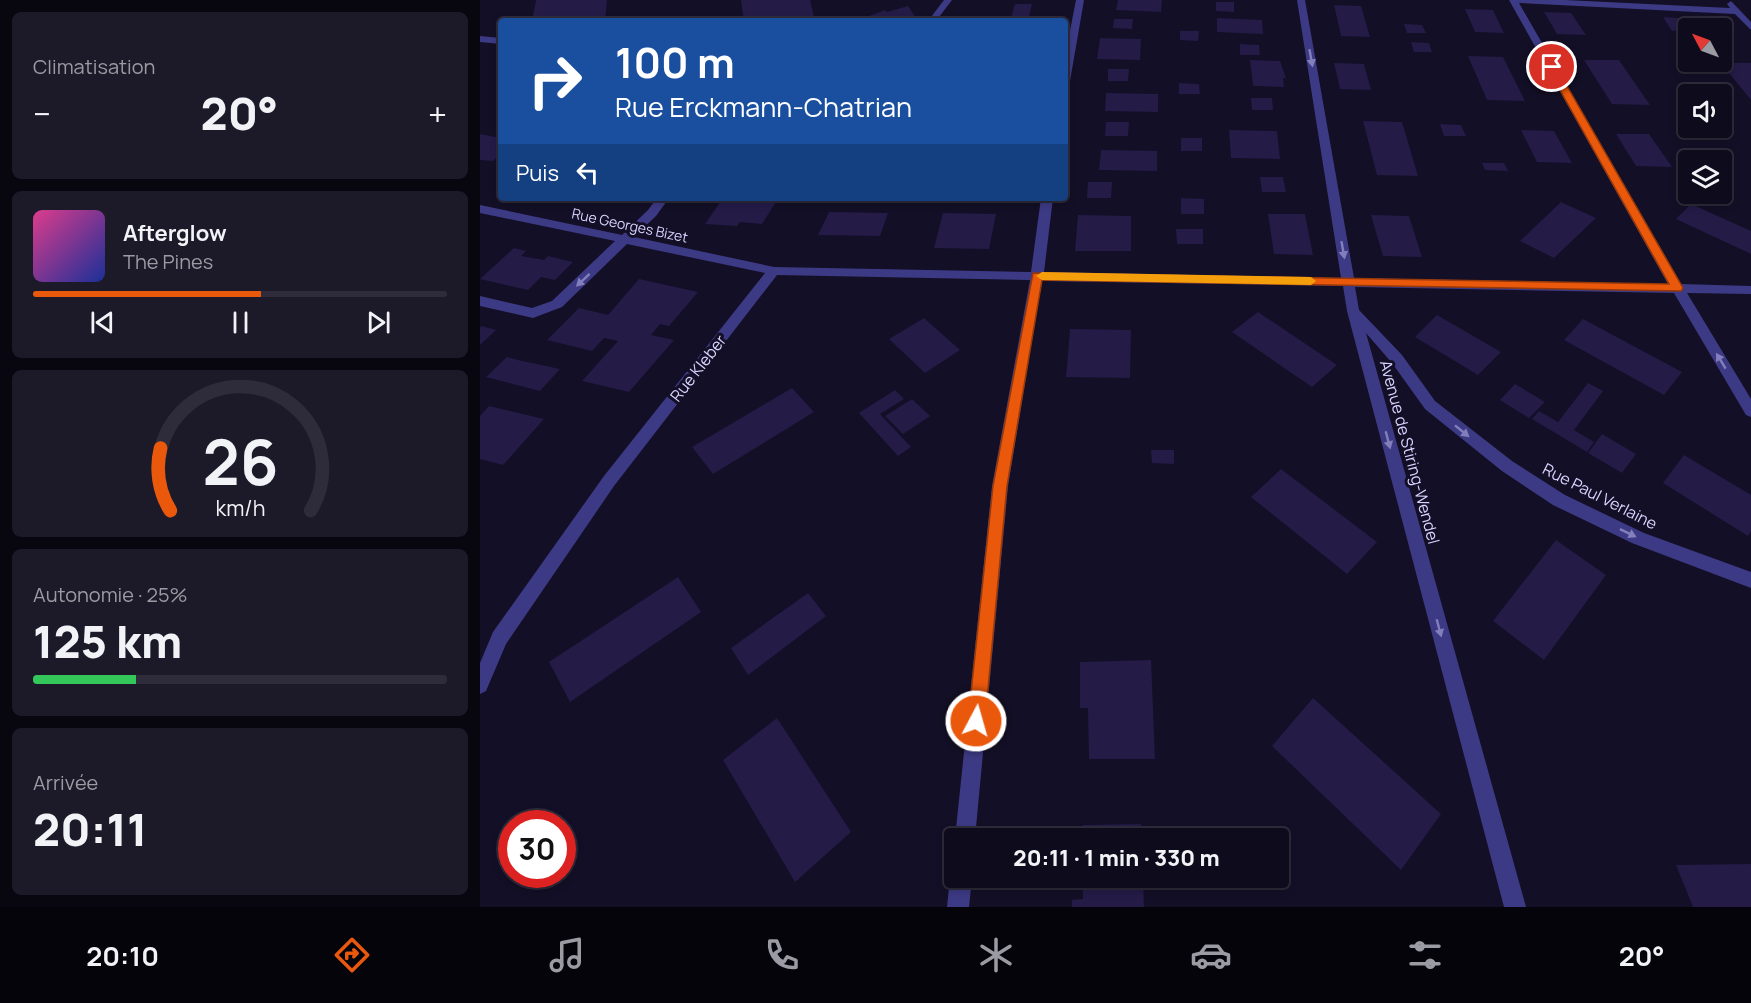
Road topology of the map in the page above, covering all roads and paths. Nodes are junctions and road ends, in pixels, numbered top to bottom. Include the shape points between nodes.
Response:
1 (948, 0) edge
2 (1080, 0) edge
3 (1301, 0) edge
4 (1513, 0) edge
5 (1727, 0) edge
6 (1736, 11) junction
7 (934, 18) edge
8 (1751, 27) edge
9 (480, 39) edge
10 (498, 41) edge
11 (1068, 65) edge
12 (661, 201) edge
13 (1047, 201) edge
14 (480, 209) edge
15 (624, 238) junction
16 (774, 271) junction
17 (1037, 276) junction
18 (1348, 282) junction
19 (1677, 288) junction
20 (1751, 290) edge
21 (480, 301) edge
22 (1353, 311) junction
23 (1751, 411) edge
24 (1751, 580) edge
25 (480, 684) edge
26 (966, 828) edge
27 (960, 888) edge
28 (958, 907) edge
29 (1515, 907) edge

1 - 7 street
2 - 11 street
3 -> 18 street, Avenue de Stiring-Wendel
4 - 6 street
4 - 19 street
5 - 6 street
6 - 8 street
9 - 10 street
12 - 15 street
13 - 17 street
14 - 15 street, Rue Georges Bizet
15 - 16 street, Rue Georges Bizet
15 -> 21 street via 557,304 533,313
16 - 17 street
16 - 25 street, Rue Kleber via 609,480 499,638
17 - 18 street
17 - 26 street via 1000,486
18 - 19 street
18 - 22 street, Avenue de Stiring-Wendel
19 - 20 street
23 -> 19 street
22 -> 24 street, Rue Paul Verlaine via 1397,359 1430,405 1506,466 1560,500 1638,538
22 -> 29 street, Avenue de Stiring-Wendel
27 - 28 street

